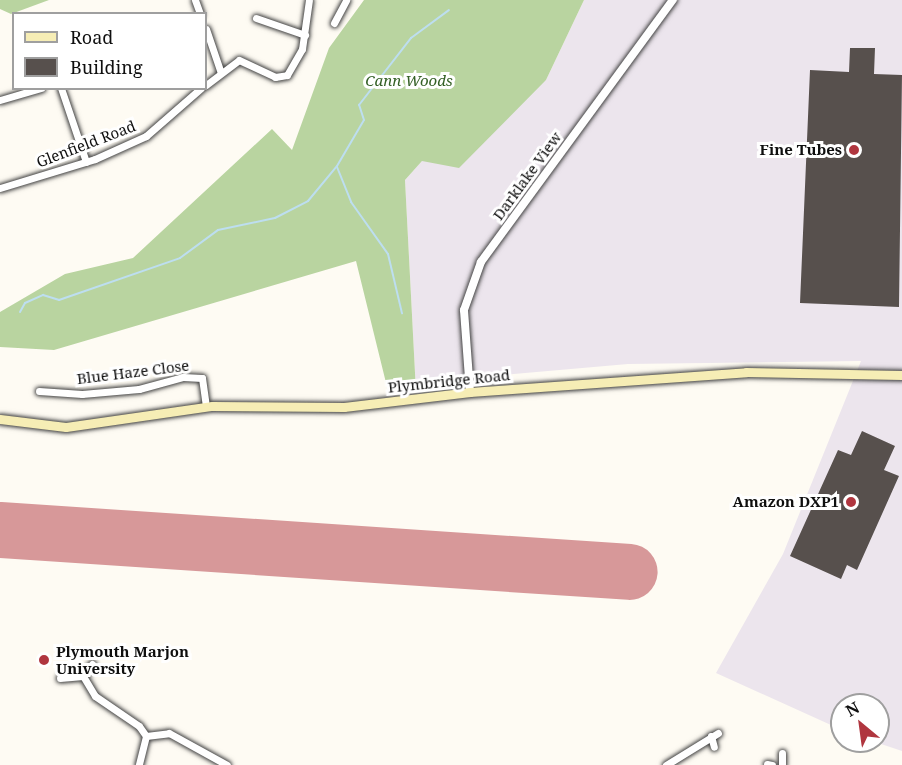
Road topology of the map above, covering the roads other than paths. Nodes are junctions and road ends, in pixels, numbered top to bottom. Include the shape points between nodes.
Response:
1 (309, 0) edge
2 (346, 0) edge
3 (673, 0) edge
4 (256, 18) dead end
5 (334, 23) dead end
6 (207, 32) edge
7 (305, 35) junction
8 (221, 73) junction
9 (207, 84) edge
10 (34, 90) edge
11 (62, 90) edge
12 (199, 90) edge
13 (0, 100) edge
14 (86, 162) junction
15 (0, 188) edge
16 (902, 375) edge
17 (39, 391) dead end
18 (470, 392) junction
19 (206, 406) junction
20 (0, 419) edge
21 (92, 664) dead end
22 (83, 676) junction
23 (60, 678) dead end
24 (146, 736) junction
25 (714, 747) dead end
26 (782, 753) dead end
27 (223, 764) edge
28 (767, 764) edge
29 (139, 765) edge
30 (666, 765) edge
31 (772, 765) edge
32 (782, 765) edge

1 - 7 street
2 - 5 street
3 - 18 street, Darklake View via 481,262 464,310
4 - 7 street
6 - 8 street
7 - 8 street via 297,63 287,75 275,77 239,60
8 - 9 street
10 - 13 street
11 - 14 street
12 - 14 street, Glenfield Road via 146,136
14 - 15 street, Glenfield Road
16 - 18 main road, Plymbridge Road via 760,372
17 - 19 street, Blue Haze Close via 82,394 139,388 183,377 202,378
18 - 19 main road, Plymbridge Road via 344,407
19 - 20 main road, Plymbridge Road via 66,427
21 - 22 street
22 - 23 street
22 - 24 street via 94,696 130,718
24 - 27 street via 169,733
24 - 29 street
25 - 30 street via 714,735
26 - 32 street
28 - 31 street

